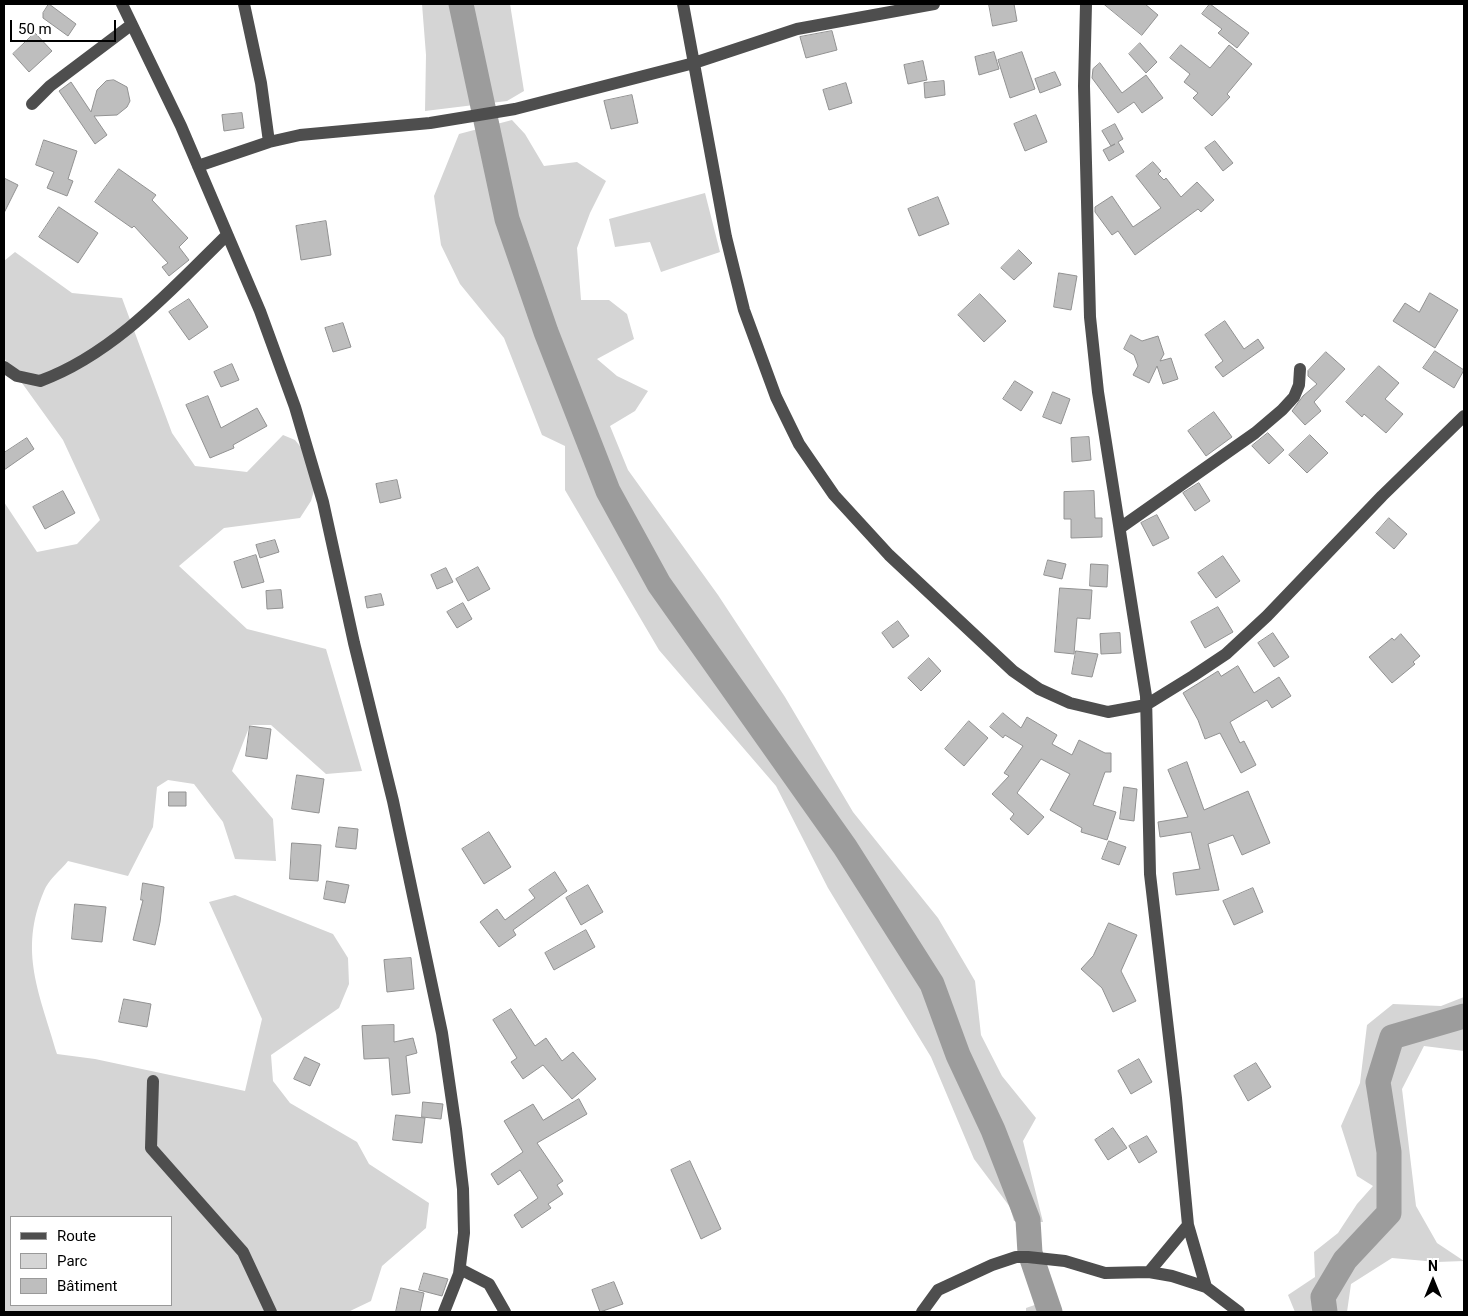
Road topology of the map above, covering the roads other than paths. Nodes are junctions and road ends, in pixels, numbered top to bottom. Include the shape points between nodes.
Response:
1 (122, 4) edge
2 (244, 4) edge
3 (683, 4) edge
4 (934, 4) edge
5 (1086, 4) edge
6 (132, 25) junction
7 (694, 63) junction
8 (32, 104) dead end
9 (269, 142) junction
10 (198, 166) junction
11 (227, 235) junction
12 (4, 367) edge
13 (1300, 369) dead end
14 (1464, 416) edge
15 (1120, 528) junction
16 (1146, 705) junction
17 (153, 1081) dead end
18 (1188, 1225) junction
19 (460, 1269) junction
20 (1149, 1272) junction
21 (1206, 1287) junction
22 (271, 1312) edge
23 (444, 1312) edge
24 (505, 1312) edge
25 (922, 1312) edge
26 (1239, 1312) edge

1 - 6 street
2 - 9 street via 261,83
3 - 7 street
4 - 7 street via 796,29
5 - 15 street via 1084,96 1090,317 1098,392
6 - 8 street via 50,86
6 - 10 street
7 - 9 street via 515,109 430,123 361,128
7 - 16 street via 726,237 744,310 776,397 799,444 834,495 889,555 1014,671 1039,689 1091,710 1108,712
9 - 10 street
10 - 11 street
11 - 12 street via 155,306 95,353 40,381 17,376
11 - 19 street via 260,311 307,444 394,801 442,1033 456,1129 463,1189 464,1233
13 - 15 street via 1294,397 1282,410 1254,434
14 - 16 street via 1226,654
15 - 16 street
16 - 18 street via 1150,874
17 - 22 street via 150,1148 243,1252
18 - 20 street
18 - 21 street
19 - 23 street
19 - 24 street via 489,1284
20 - 21 street
20 - 25 street via 1106,1273 1050,1258 1016,1257 968,1274 938,1290
21 - 26 street

